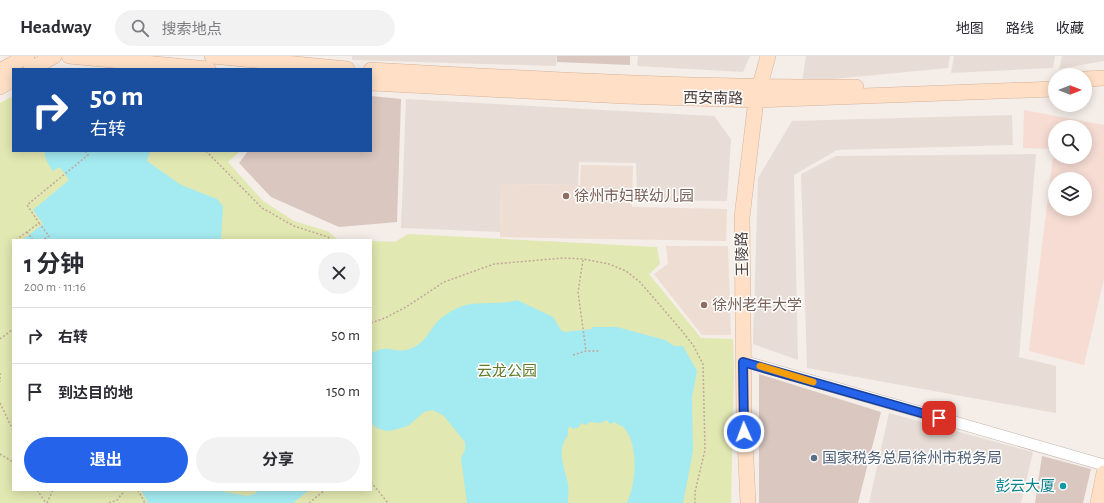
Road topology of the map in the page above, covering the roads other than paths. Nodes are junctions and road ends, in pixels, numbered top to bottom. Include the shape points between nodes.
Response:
1 (26, 56) edge
2 (54, 56) edge
3 (69, 56) edge
4 (212, 56) edge
5 (338, 56) edge
6 (768, 56) edge
7 (34, 68) edge
8 (197, 68) edge
9 (328, 68) edge
10 (338, 68) edge
11 (372, 70) edge
12 (0, 71) edge
13 (12, 80) edge
14 (1048, 80) edge
15 (372, 83) edge
16 (0, 87) edge
17 (1048, 90) edge
18 (758, 94) junction
19 (743, 362) junction
20 (1104, 465) edge
21 (1104, 473) edge
22 (748, 503) edge
23 (1098, 503) edge

1 - 12 main road
2 - 7 main road
3 - 8 main road
4 - 9 main road
5 - 10 main road
6 - 18 main road, 王陵路
11 - 18 main road, 西安南路
13 - 16 main road
14 - 18 main road, 西安南路 via 862,87
15 - 18 main road, 西安南路 via 624,96
17 - 18 main road, 西安南路
18 - 19 main road, 王陵路 via 742,217
19 - 20 street
19 - 22 main road, 王陵路
21 - 23 main road

